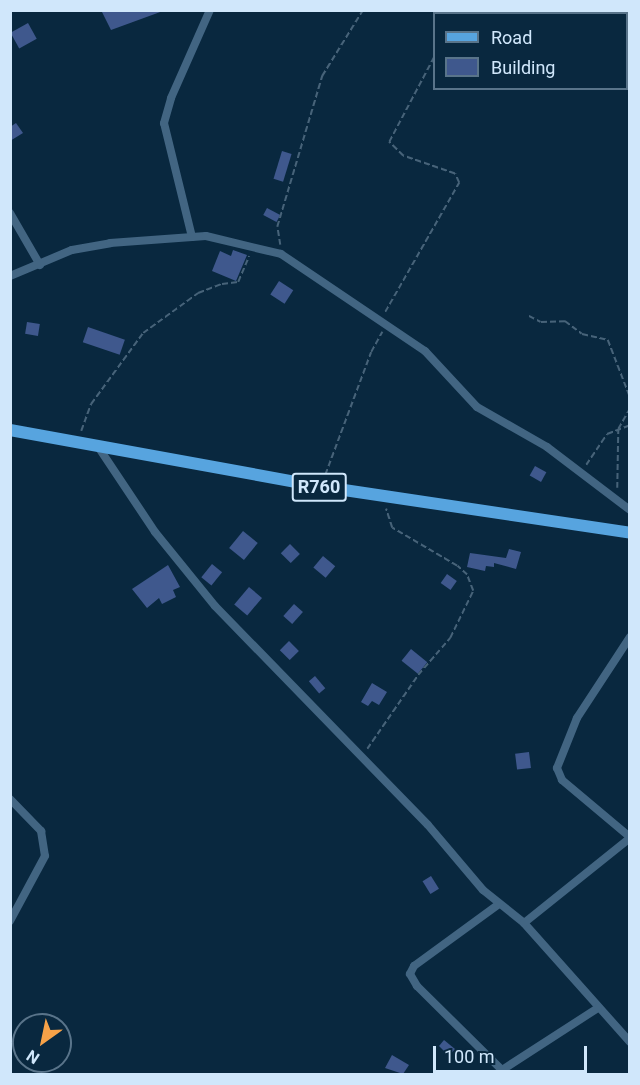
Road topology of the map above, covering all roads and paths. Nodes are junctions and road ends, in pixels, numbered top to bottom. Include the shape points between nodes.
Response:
1 (210, 10) edge
2 (363, 10) edge
3 (433, 61) edge
4 (10, 213) edge
5 (192, 237) junction
6 (254, 246) junction
7 (281, 255) junction
8 (40, 265) junction
9 (10, 276) edge
10 (529, 316) dead end
11 (383, 322) junction
12 (630, 397) edge
13 (630, 408) edge
14 (630, 426) edge
15 (618, 429) junction
16 (10, 430) edge
17 (79, 441) junction
18 (97, 445) junction
19 (581, 471) junction
20 (324, 488) junction
21 (386, 496) junction
22 (617, 498) junction
23 (630, 510) edge
24 (630, 533) edge
25 (630, 638) edge
26 (360, 755) junction
27 (10, 799) edge
28 (630, 838) edge
29 (499, 904) junction
30 (10, 921) edge
31 (524, 923) junction
32 (598, 1008) junction
33 (630, 1042) edge
34 (504, 1072) edge

1 - 5 street via 164,123
2 - 7 path via 322,76 277,227
3 - 11 path via 389,142 403,156 455,174 459,183
4 - 8 street
5 - 6 street via 222,238
5 - 8 street via 92,244
6 - 7 street
6 - 17 path via 238,282 198,293 143,333 91,404
7 - 11 street
8 - 9 street
10 - 12 path via 541,322 565,321 582,334 608,340
11 - 19 street via 434,359 477,406
11 - 20 path via 335,444
13 - 15 path
14 - 15 path
15 - 19 path via 604,437
15 - 22 path
16 - 17 main road, R760
17 - 18 main road, R760
18 - 20 main road, R760
18 - 26 street via 155,532 202,590
19 - 22 street
20 - 21 main road, R760
21 - 24 main road, R760
21 - 26 path via 389,524 457,566 467,575 473,591 450,638 418,675 375,741
22 - 23 street
25 - 28 street via 576,718 557,768 571,789
26 - 29 street
27 - 30 street via 41,831 45,856
28 - 31 street
29 - 31 street
29 - 34 street via 414,966 410,974 417,986
31 - 32 street
32 - 33 street
32 - 34 street

